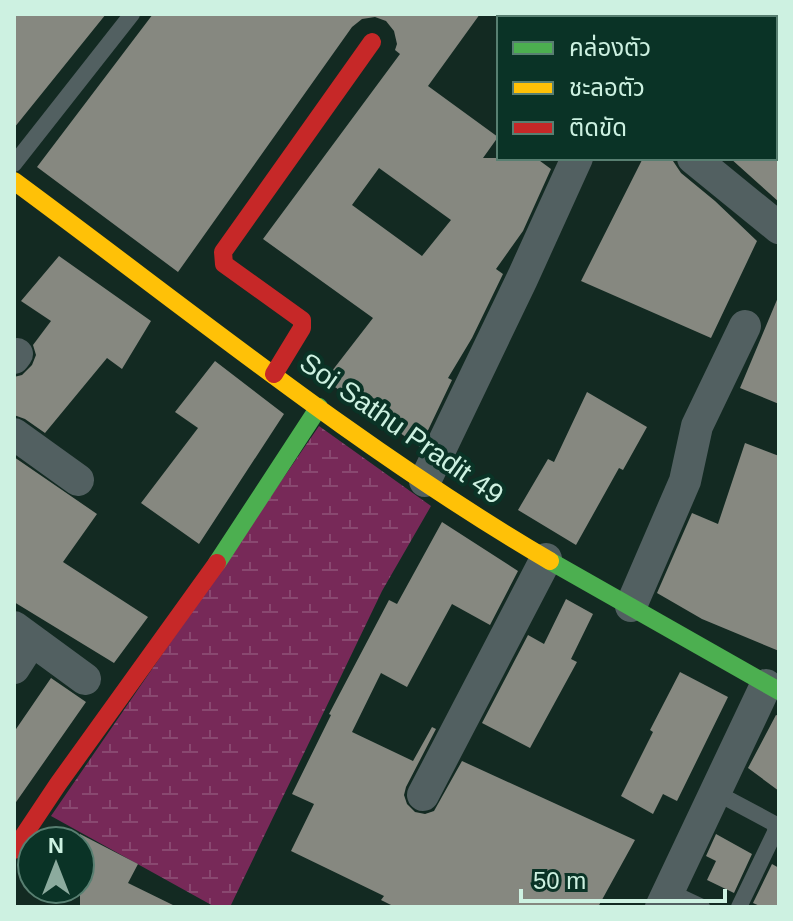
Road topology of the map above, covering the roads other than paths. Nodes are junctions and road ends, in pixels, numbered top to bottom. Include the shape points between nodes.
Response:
1 (132, 14) edge
2 (372, 42) dead end
3 (576, 160) edge
4 (695, 160) edge
5 (14, 164) edge
6 (14, 181) edge
7 (779, 228) edge
8 (745, 326) dead end
9 (274, 374) junction
10 (319, 407) junction
11 (14, 434) edge
12 (78, 480) dead end
13 (425, 481) junction
14 (546, 559) junction
15 (631, 606) junction
16 (23, 634) edge
17 (14, 668) edge
18 (85, 679) dead end
19 (772, 688) edge
20 (715, 792) junction
21 (423, 795) dead end
22 (14, 850) edge
23 (664, 899) edge
24 (702, 907) edge
25 (739, 907) edge

1 - 5 lane
2 - 9 street via 223,252 224,264 302,320
3 - 13 street
4 - 7 street
6 - 9 street, Soi Sathu Pradit 49
8 - 15 street via 697,426 685,481
9 - 10 street, Soi Sathu Pradit 49
10 - 13 street, Soi Sathu Pradit 49
10 - 22 street via 222,556
11 - 12 street
13 - 14 street, Soi Sathu Pradit 49
14 - 15 street, Soi Sathu Pradit 49
14 - 21 street
15 - 19 street, Soi Sathu Pradit 49
16 - 17 street
16 - 18 street
19 - 20 street
20 - 23 street
20 - 25 lane via 773,823 776,830
23 - 24 lane

